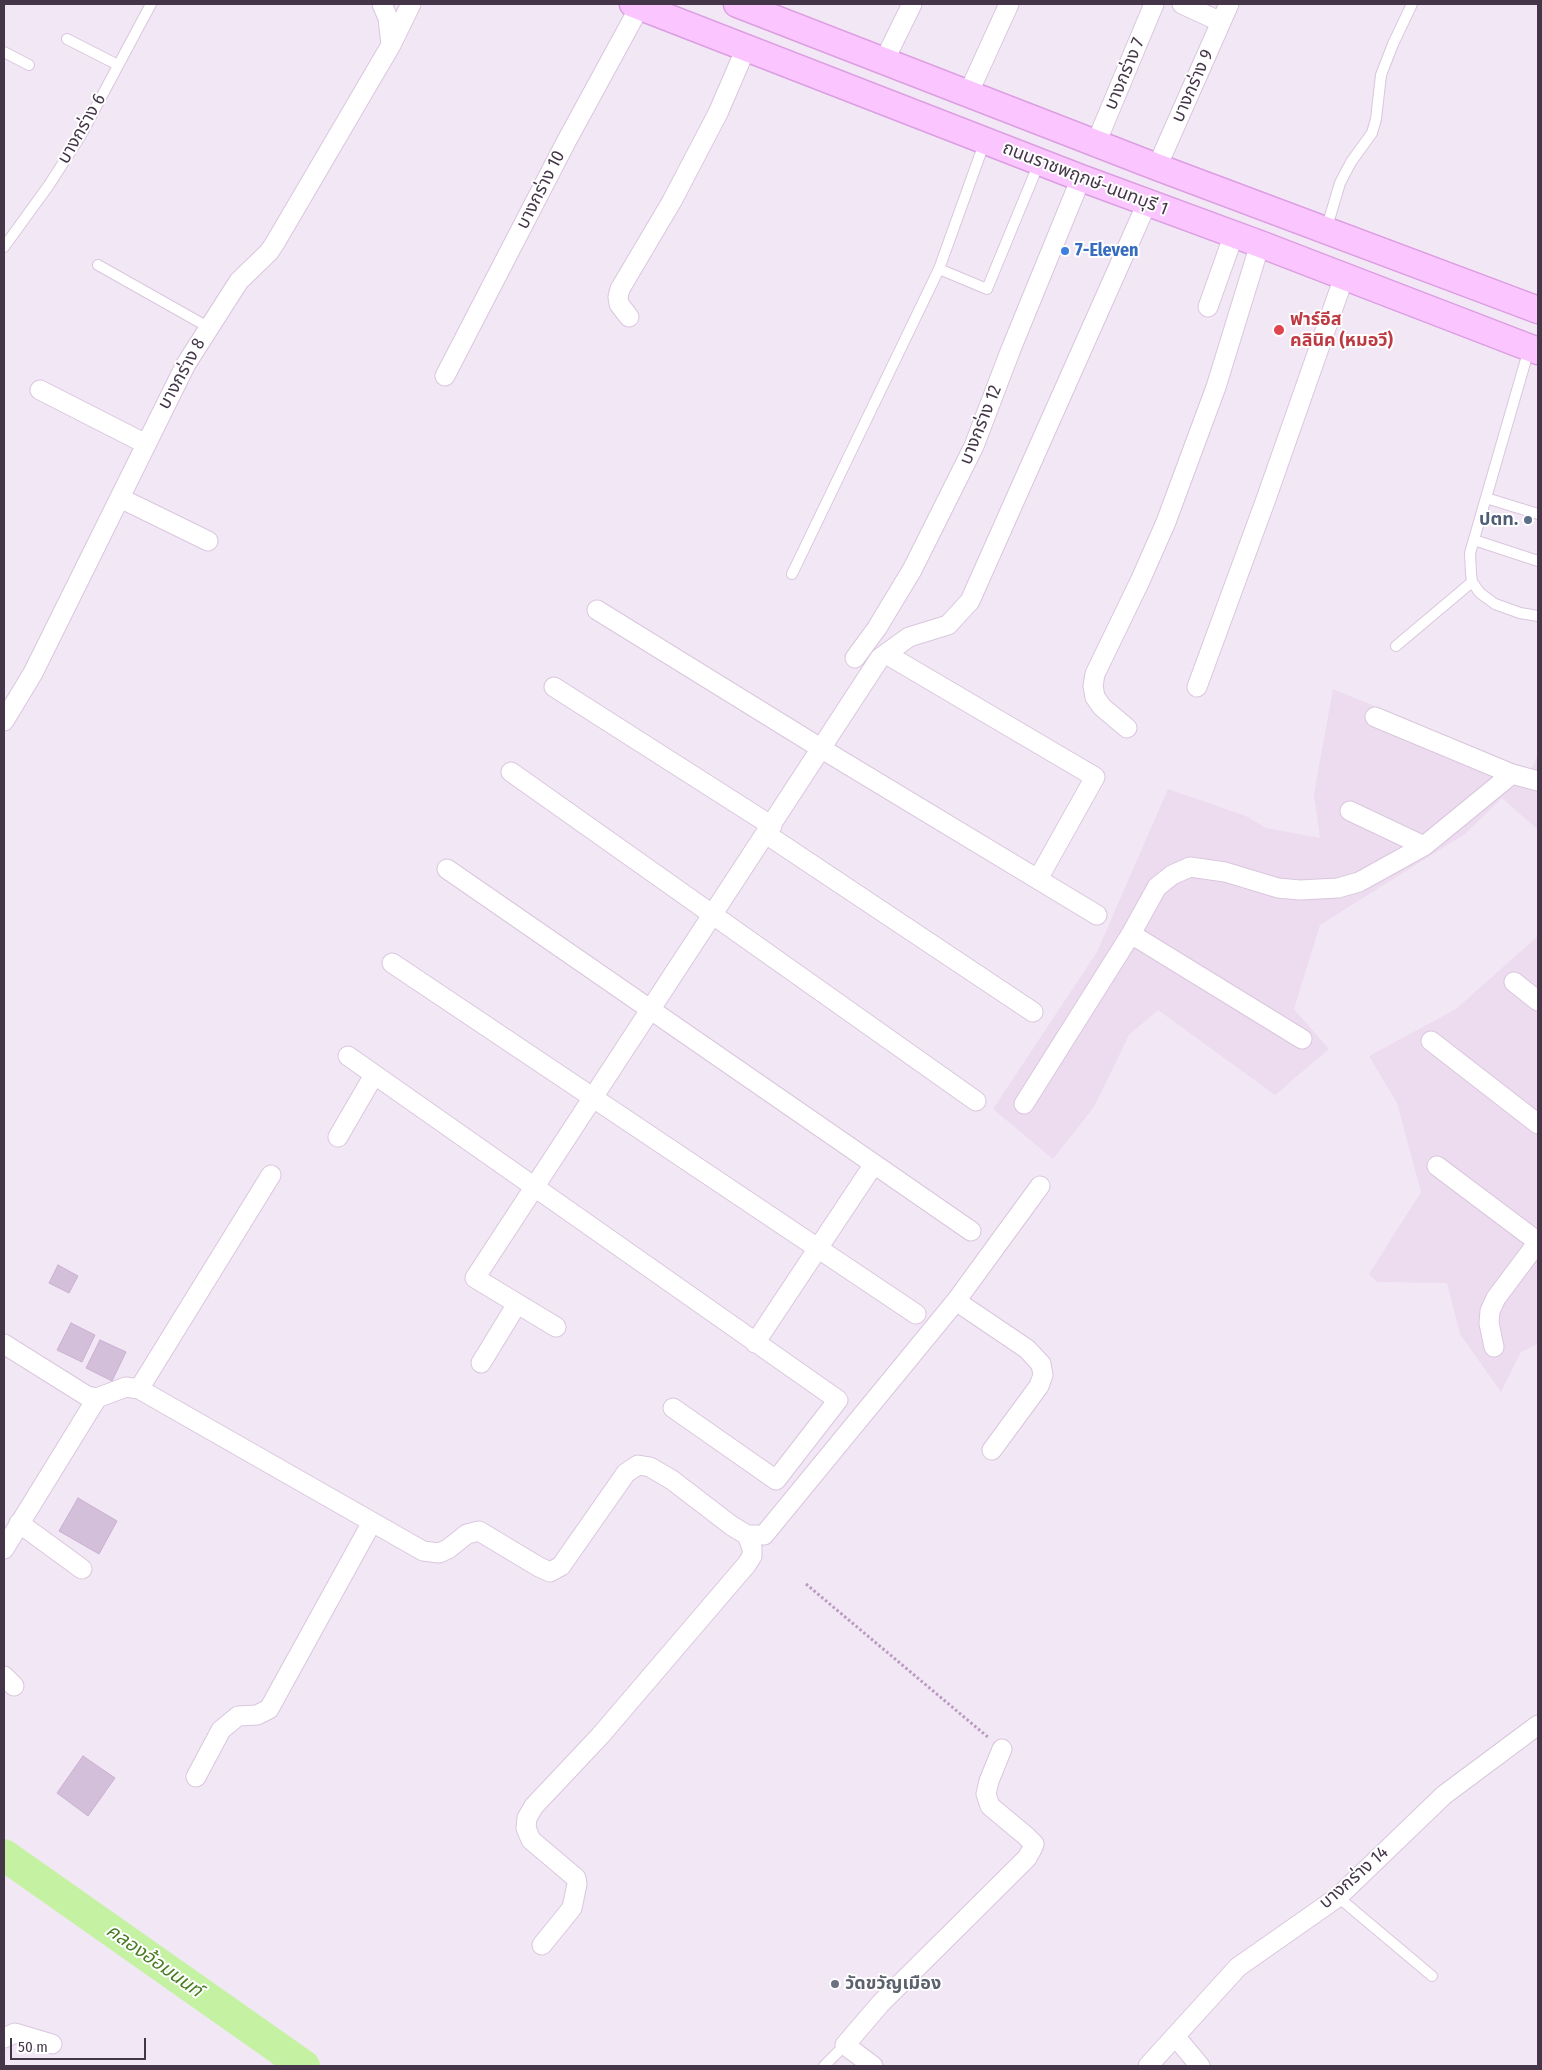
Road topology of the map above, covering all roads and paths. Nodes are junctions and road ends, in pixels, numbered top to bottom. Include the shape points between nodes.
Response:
1 (151, 4) edge
2 (382, 4) edge
3 (411, 4) edge
4 (737, 4) edge
5 (912, 4) edge
6 (1009, 4) edge
7 (1154, 4) edge
8 (1182, 4) edge
9 (1229, 4) edge
10 (1412, 4) edge
11 (636, 5) edge
12 (1220, 22) junction
13 (67, 39) dead end
14 (391, 45) junction
15 (746, 48) junction
16 (4, 52) edge
17 (884, 61) junction
18 (29, 65) dead end
19 (118, 65) junction
20 (968, 94) junction
21 (985, 141) junction
22 (1096, 143) junction
23 (1039, 162) junction
24 (1157, 167) junction
25 (1081, 178) junction
26 (1147, 203) junction
27 (1326, 231) junction
28 (1234, 234) junction
29 (1260, 244) junction
30 (4, 247) edge
31 (98, 265) dead end
32 (939, 268) junction
33 (1344, 277) junction
34 (1208, 307) dead end
35 (1538, 310) edge
36 (629, 318) dead end
37 (208, 327) junction
38 (1534, 349) edge
39 (445, 376) dead end
40 (40, 390) dead end
41 (146, 444) junction
42 (120, 498) junction
43 (1486, 498) junction
44 (1538, 514) edge
45 (1474, 540) junction
46 (208, 541) dead end
47 (1538, 561) edge
48 (792, 574) dead end
49 (1472, 582) junction
50 (597, 610) dead end
51 (1538, 616) edge
52 (1396, 646) dead end
53 (886, 654) junction
54 (856, 658) dead end
55 (554, 687) dead end
56 (1197, 687) dead end
57 (1375, 717) dead end
58 (4, 720) edge
59 (1127, 728) dead end
60 (822, 749) junction
61 (511, 772) dead end
62 (1512, 774) junction
63 (1538, 781) edge
64 (1350, 811) dead end
65 (769, 830) junction
66 (1424, 846) junction
67 (446, 869) dead end
68 (1038, 879) junction
69 (713, 915) junction
70 (1097, 915) dead end
71 (1131, 934) junction
72 (392, 963) dead end
73 (1514, 982) dead end
74 (1538, 1001) edge
75 (651, 1010) junction
76 (1033, 1012) dead end
77 (1302, 1039) dead end
78 (1431, 1042) dead end
79 (348, 1056) dead end
80 (374, 1075) junction
81 (593, 1098) junction
82 (976, 1101) dead end
83 (1024, 1104) dead end
84 (1538, 1124) edge
85 (338, 1137) dead end
86 (874, 1164) junction
87 (1437, 1166) dead end
88 (271, 1175) dead end
89 (1040, 1186) dead end
90 (534, 1187) junction
91 (971, 1231) dead end
92 (1538, 1242) edge
93 (819, 1249) junction
94 (956, 1301) junction
95 (517, 1304) junction
96 (916, 1314) dead end
97 (556, 1327) dead end
98 (755, 1343) junction
99 (4, 1344) edge
100 (1494, 1347) dead end
101 (481, 1363) dead end
102 (139, 1389) junction
103 (97, 1398) junction
104 (673, 1408) dead end
105 (992, 1450) dead end
106 (372, 1522) junction
107 (13, 1527) edge
108 (747, 1535) junction
109 (4, 1548) edge
110 (82, 1568) dead end
111 (806, 1584) dead end
112 (1538, 1725) edge
113 (1002, 1749) joint
114 (196, 1777) dead end
115 (1338, 1896) junction
116 (542, 1945) dead end
117 (1432, 1976) dead end
118 (1175, 2036) junction
119 (4, 2038) edge
120 (52, 2044) dead end
121 (845, 2045) junction
122 (824, 2066) edge
123 (873, 2066) edge
124 (1148, 2066) edge
125 (1200, 2066) edge

1 - 19 lane, บางกร่าง 6
2 - 14 street via 388,18
3 - 14 street, บางกร่าง 8
4 - 17 main road, ถนนราชพฤกษ์-นนทบุรี 1
5 - 17 street
6 - 20 street
7 - 22 street, บางกร่าง 7
8 - 12 street
9 - 12 street, บางกร่าง 9
10 - 27 lane via 1381,75 1372,133 1340,183
11 - 15 main road, ถนนราชพฤกษ์-นนทบุรี 1
11 - 39 street, บางกร่าง 10
12 - 24 street, บางกร่าง 9
13 - 19 lane
14 - 37 street, บางกร่าง 8 via 275,243 238,281
15 - 21 main road, ถนนราชพฤกษ์-นนทบุรี 1
15 - 36 street via 686,175 620,289 619,304
16 - 18 lane
17 - 20 main road, ถนนราชพฤกษ์-นนทบุรี 1
19 - 30 lane, บางกร่าง 6 via 81,135
20 - 22 main road, ถนนราชพฤกษ์-นนทบุรี 1
21 - 23 main road, ถนนราชพฤกษ์-นนทบุรี 1
21 - 32 lane
22 - 24 main road, ถนนราชพฤกษ์-นนทบุรี 1
23 - 25 main road, ถนนราชพฤกษ์-นนทบุรี 1
23 - 32 lane via 987,289
24 - 27 main road, ถนนราชพฤกษ์-นนทบุรี 1
25 - 26 main road, ถนนราชพฤกษ์-นนทบุรี 1
25 - 54 street, บางกร่าง 12 via 974,446 912,570
26 - 28 main road, ถนนราชพฤกษ์-นนทบุรี 1
26 - 53 street via 970,601 948,625 909,637
27 - 35 main road, ถนนราชพฤกษ์-นนทบุรี 1
28 - 29 main road, ถนนราชพฤกษ์-นนทบุรี 1
28 - 34 street
29 - 33 main road, ถนนราชพฤกษ์-นนทบุรี 1
29 - 59 street via 1216,387 1166,522 1095,674 1093,686 1102,707
31 - 37 lane
32 - 48 lane
33 - 38 main road, ถนนราชพฤกษ์-นนทบุรี 1
33 - 56 street
37 - 41 street, บางกร่าง 8
38 - 43 lane
40 - 41 street
41 - 42 street, บางกร่าง 8
42 - 46 street
42 - 58 street, บางกร่าง 8 via 33,673
43 - 44 lane
43 - 45 lane
45 - 47 lane
45 - 49 lane via 1470,553
49 - 51 lane via 1495,604
49 - 52 lane
50 - 60 street
53 - 60 street via 880,658
53 - 68 street via 1095,777
55 - 65 street
57 - 62 street
60 - 65 street
60 - 68 street
61 - 69 street
62 - 63 street
62 - 66 street
64 - 66 street
65 - 69 street
65 - 76 street
66 - 71 street via 1359,882 1338,888 1278,888 1225,872 1190,868 1172,875 1157,887
67 - 75 street
68 - 70 street
69 - 75 street
69 - 82 street
71 - 77 street
71 - 83 street
72 - 81 street
73 - 74 street
75 - 81 street
75 - 86 street
78 - 84 street
79 - 80 street
80 - 85 street
80 - 90 street
81 - 90 street
81 - 93 street
86 - 91 street
86 - 93 street
87 - 92 street
88 - 102 street
89 - 94 street
90 - 95 street via 475,1278
90 - 98 street
92 - 100 street via 1490,1310
93 - 96 street
93 - 98 street
94 - 105 street via 1027,1350 1041,1364 1043,1375 1039,1386
94 - 108 street via 764,1535
95 - 97 street
95 - 101 street
98 - 104 street via 838,1400 776,1480
99 - 103 street via 87,1396
102 - 103 street via 126,1387
102 - 106 street
103 - 107 street
106 - 108 street via 423,1551 439,1553 467,1534 479,1531 550,1572 560,1566 626,1473 638,1465 650,1467 672,1480
106 - 114 street via 269,1709 257,1715 238,1716 221,1730
107 - 109 street
107 - 110 street
108 - 116 street via 752,1548 747,1564 600,1736 534,1806 527,1818 526,1828 531,1840 576,1878 577,1884 572,1908
111 - 113 path
112 - 115 street, บางกร่าง 14 via 1444,1795
113 - 121 street via 986,1794 990,1806 1034,1844 1032,1849 1027,1858 881,2003
115 - 117 lane
115 - 118 street, บางกร่าง 14 via 1238,1967
118 - 124 street, บางกร่าง 14
118 - 125 street
119 - 120 street via 15,2033
121 - 122 lane
121 - 123 street

